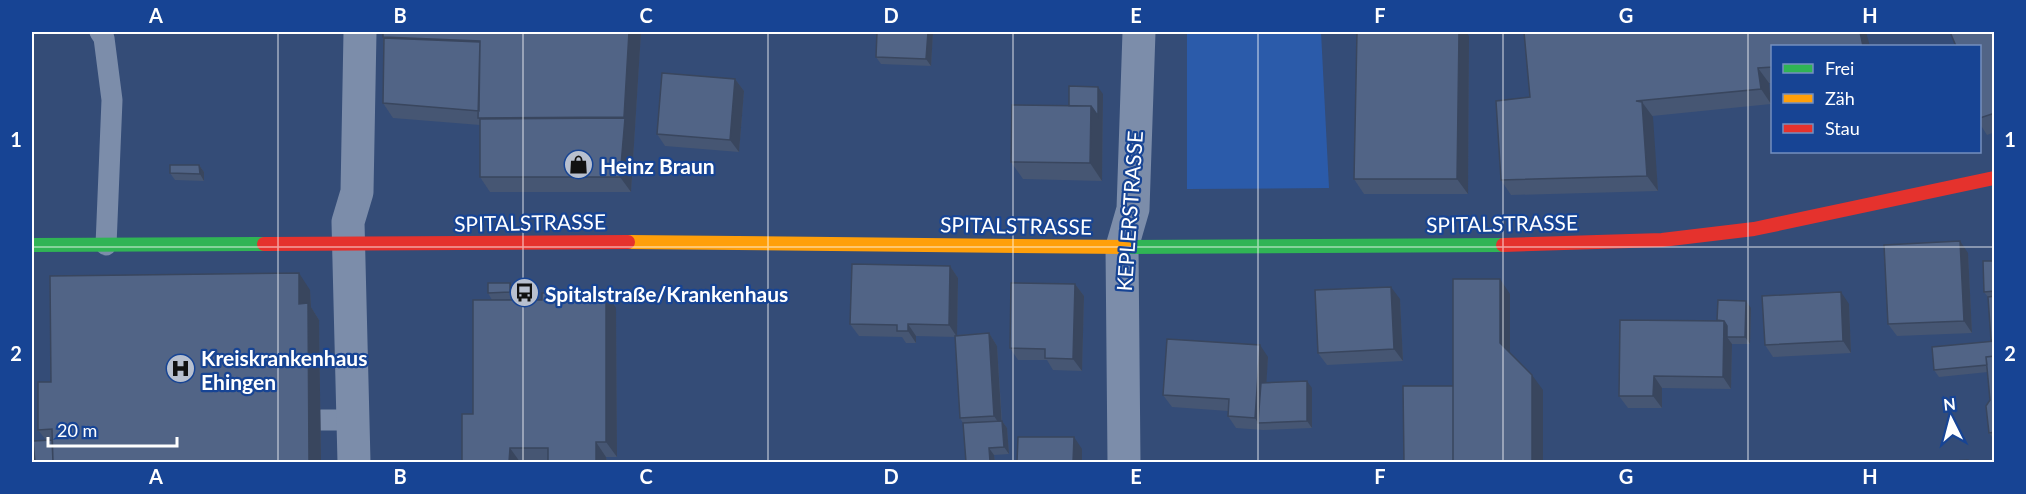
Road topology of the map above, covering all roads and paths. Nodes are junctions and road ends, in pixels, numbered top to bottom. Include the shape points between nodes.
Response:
1 (100, 32) edge
2 (360, 32) edge
3 (1139, 32) edge
4 (1995, 178) edge
5 (349, 244) junction
6 (32, 245) edge
7 (106, 245) junction
8 (1122, 247) junction
9 (354, 462) edge
10 (1124, 462) edge

1 - 7 lane via 112,100
2 - 5 street via 357,192 348,222
3 - 8 street, KEPLERSTRASSE via 1133,209
4 - 8 street, SPITALSTRASSE via 1754,229 1662,240 1540,245
5 - 7 street, SPITALSTRASSE
5 - 8 street, SPITALSTRASSE via 646,242
5 - 9 street via 337,420
6 - 7 street, SPITALSTRASSE
8 - 10 street, KEPLERSTRASSE

